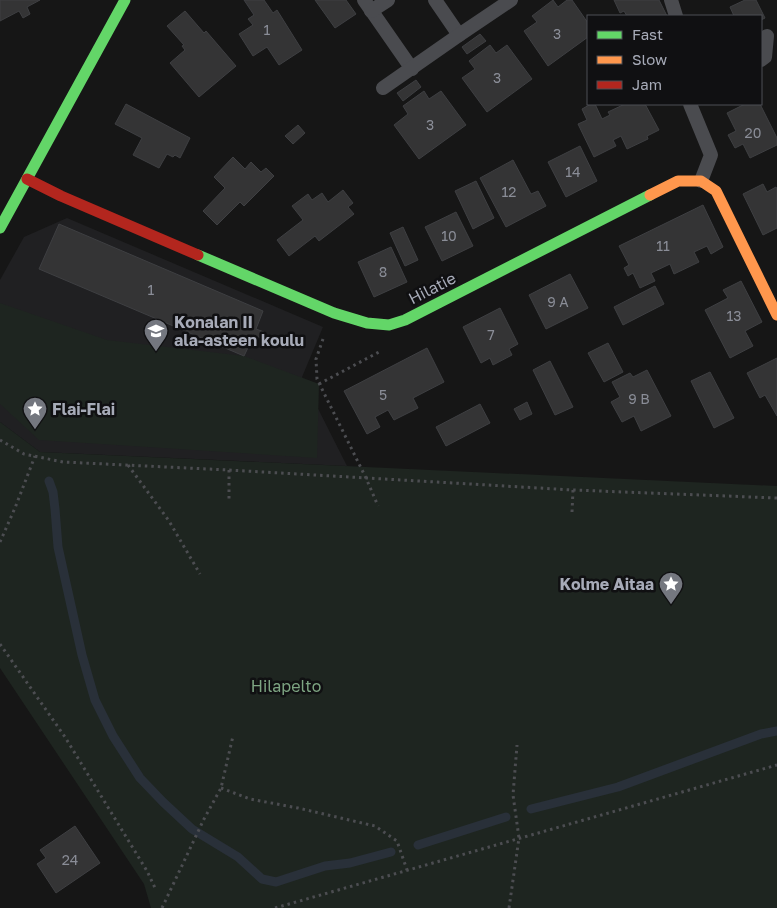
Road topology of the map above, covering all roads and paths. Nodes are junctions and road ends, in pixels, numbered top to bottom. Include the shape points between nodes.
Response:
1 (125, 0) edge
2 (388, 0) edge
3 (435, 0) edge
4 (511, 0) edge
5 (671, 0) edge
6 (493, 5) edge
7 (367, 6) edge
8 (676, 15) edge
9 (459, 34) junction
10 (767, 36) dead end
11 (762, 60) edge
12 (412, 69) junction
13 (384, 88) dead end
14 (690, 105) edge
15 (27, 179) junction
16 (701, 181) junction
17 (0, 228) edge
18 (334, 313) junction
19 (777, 315) edge
20 (387, 348) dead end
21 (319, 384) junction
22 (0, 440) edge
23 (35, 456) junction
24 (127, 465) junction
25 (229, 470) junction
26 (366, 478) junction
27 (573, 490) junction
28 (777, 498) edge
29 (230, 502) dead end
30 (378, 506) dead end
31 (572, 512) dead end
32 (0, 542) edge
33 (200, 574) dead end
34 (0, 644) edge
35 (233, 736) dead end
36 (516, 745) dead end
37 (777, 765) edge
38 (221, 788) junction
39 (519, 838) junction
40 (407, 870) junction
41 (156, 890) dead end
42 (162, 908) edge
43 (275, 908) edge
44 (509, 908) edge

1 - 15 street
2 - 7 lane
3 - 9 lane
4 - 6 lane
5 - 8 lane
6 - 9 lane
7 - 12 lane
9 - 12 lane
10 - 11 lane via 766,58
12 - 13 lane
14 - 16 lane via 711,155
15 - 17 street
15 - 18 street, Hilatie via 55,194
16 - 18 street, Hilatie via 678,181 405,320 389,324 367,323
16 - 19 street via 716,191
18 - 21 path via 316,360
20 - 21 path
21 - 26 path
22 - 23 path via 24,454
23 - 24 path via 63,462
23 - 32 path
24 - 25 path
24 - 33 path via 169,521
25 - 26 path
25 - 29 path
26 - 27 path
26 - 30 path
27 - 28 path
27 - 31 path
34 - 41 path via 65,737
35 - 38 path
36 - 39 path via 513,795
37 - 39 path
38 - 40 path via 250,799 375,826 397,841
38 - 42 path
39 - 40 path
39 - 44 path
40 - 43 path

